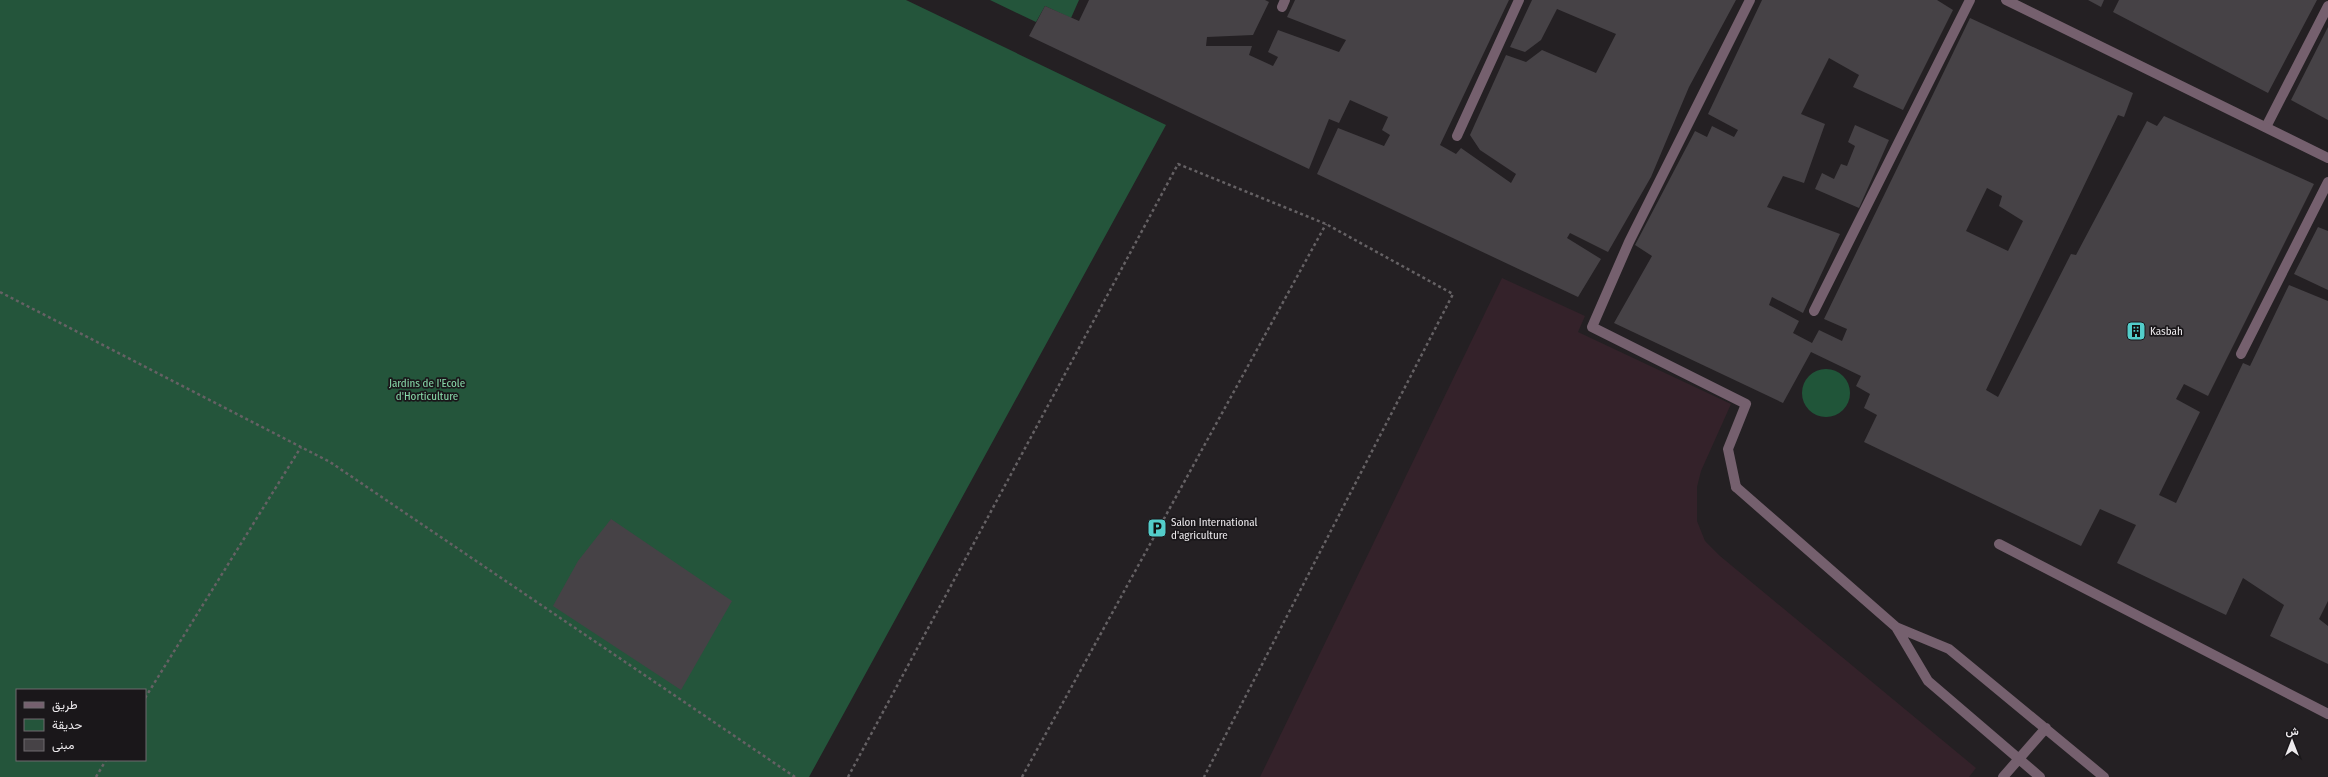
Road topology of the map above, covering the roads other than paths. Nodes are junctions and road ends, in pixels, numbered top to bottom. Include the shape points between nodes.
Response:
1 (1519, 0) edge
2 (1750, 0) edge
3 (1970, 0) edge
4 (2006, 0) edge
5 (2328, 6) edge
6 (2266, 127) junction
7 (1457, 136) dead end
8 (2328, 158) edge
9 (2328, 182) edge
10 (1814, 311) dead end
11 (2242, 354) dead end
12 (1999, 544) dead end
13 (1896, 627) junction
14 (2328, 714) edge
15 (2046, 728) junction
16 (2018, 759) junction
17 (2003, 777) edge
18 (2040, 777) edge
19 (2104, 777) edge

1 - 7 street
2 - 13 street via 1629,242 1592,327 1746,404 1728,449 1736,487
3 - 10 street
4 - 6 street
5 - 6 street
6 - 8 street
9 - 11 street
12 - 14 street
13 - 15 street via 1949,649
13 - 16 street via 1928,681
15 - 16 street
15 - 19 street
16 - 17 street
16 - 18 street

